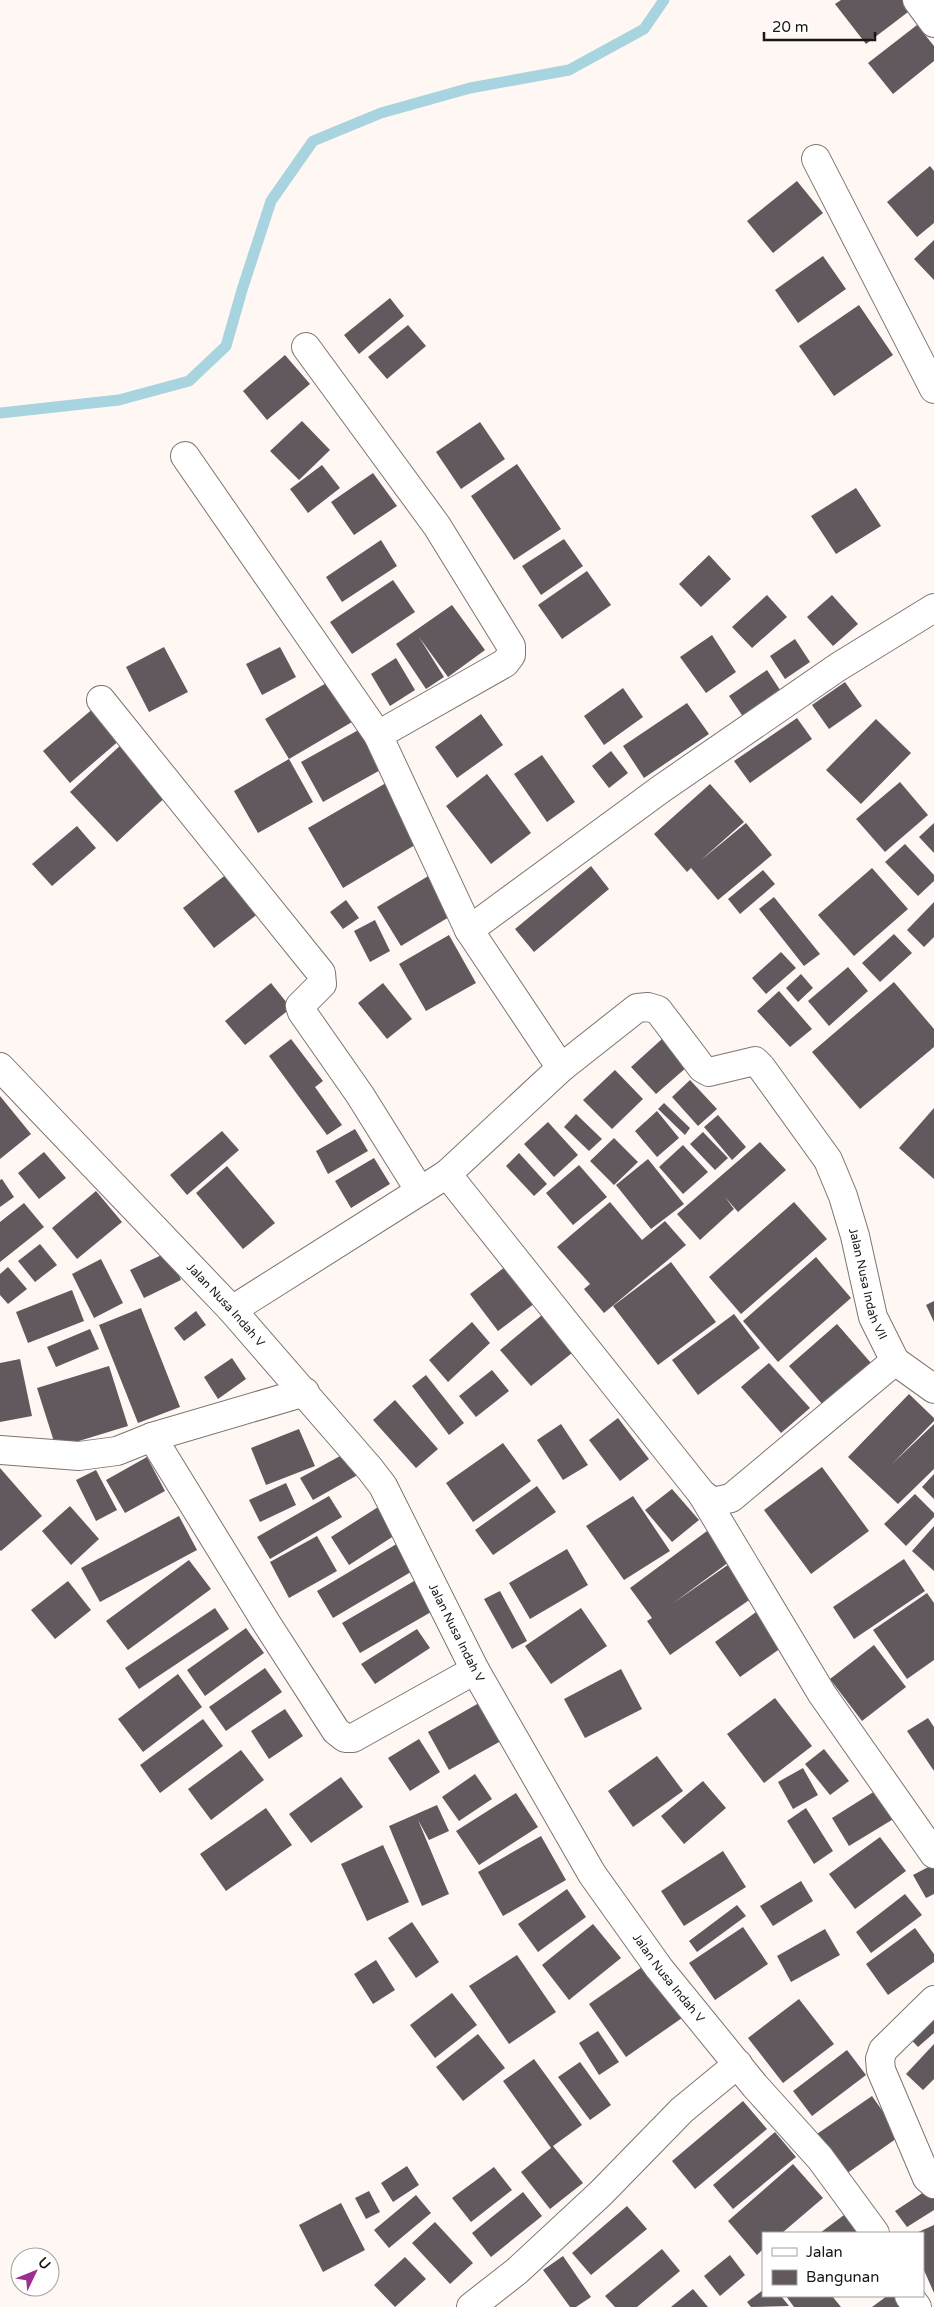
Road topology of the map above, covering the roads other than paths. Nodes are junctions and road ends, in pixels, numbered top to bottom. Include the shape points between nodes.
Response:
1 (917, 0) edge
2 (934, 23) edge
3 (816, 159) dead end
4 (306, 347) dead end
5 (934, 389) edge
6 (185, 456) dead end
7 (934, 608) edge
8 (101, 700) dead end
9 (378, 735) junction
10 (469, 930) junction
11 (0, 1067) edge
12 (561, 1068) junction
13 (447, 1174) junction
14 (420, 1191) junction
15 (232, 1310) junction
16 (895, 1361) junction
17 (934, 1389) edge
18 (305, 1392) junction
19 (152, 1437) junction
20 (0, 1450) edge
21 (702, 1494) junction
22 (475, 1670) junction
23 (934, 1854) edge
24 (934, 2000) edge
25 (738, 2064) junction
26 (934, 2184) edge
27 (874, 2232) edge
28 (910, 2297) edge
29 (471, 2307) edge
30 (918, 2307) edge

1 - 2 street
3 - 5 street
4 - 9 street via 437,526 511,646 511,655 505,663
6 - 9 street
7 - 10 street via 838,666 661,789
8 - 14 street via 321,973 322,984 303,1000 302,1012 360,1095
9 - 10 street
10 - 12 street
11 - 15 street, Jalan Nusa Indah V
12 - 13 street
12 - 16 street, Jalan Nusa Indah VII via 637,1008 648,1006 658,1010 702,1068 710,1072 755,1061 828,1160 845,1204 873,1317
13 - 14 street
13 - 21 street
14 - 15 street
15 - 18 street, Jalan Nusa Indah V
16 - 17 street, Jalan Nusa Indah VII
16 - 21 street via 731,1498 713,1502
18 - 19 street
18 - 22 street, Jalan Nusa Indah V via 383,1486
19 - 20 street via 117,1451 78,1456
19 - 22 street via 267,1624 336,1731 345,1738 354,1738
21 - 23 street via 822,1694
22 - 25 street, Jalan Nusa Indah V via 592,1874 659,1968
24 - 26 street via 883,2050 880,2059 881,2070 927,2178
25 - 27 street, Jalan Nusa Indah V via 820,2158
25 - 29 street via 682,2110 601,2193 517,2271
28 - 30 street

